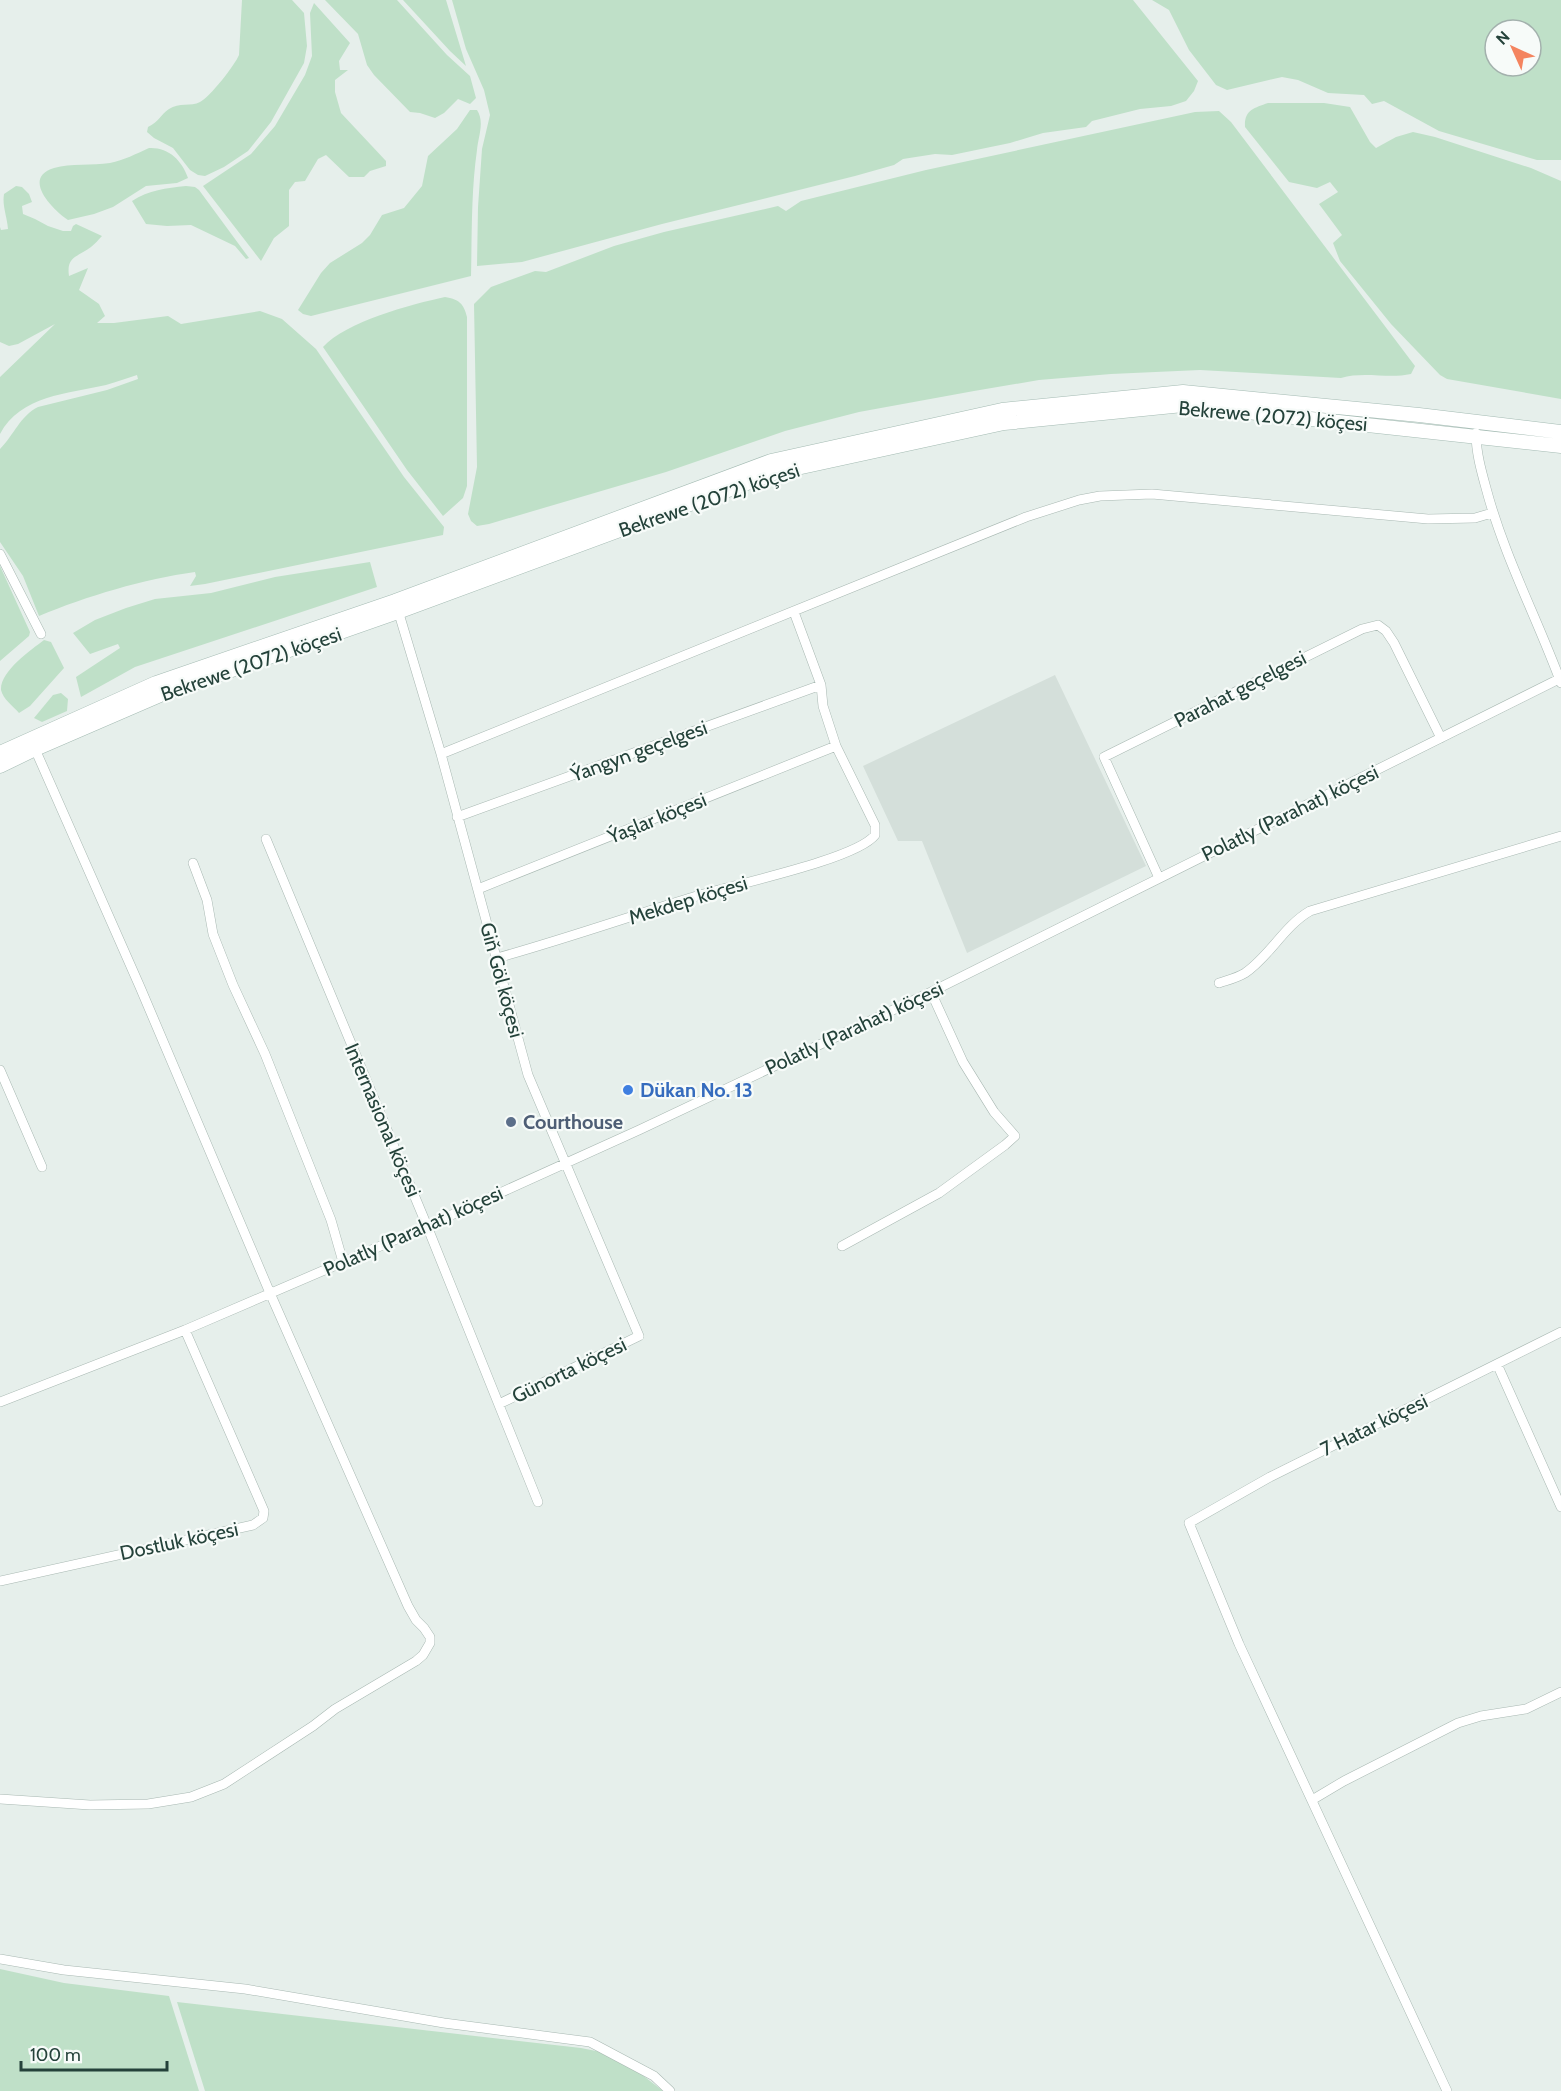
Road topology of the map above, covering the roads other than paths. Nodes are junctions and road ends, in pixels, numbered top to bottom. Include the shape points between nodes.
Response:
1 (1476, 422) junction
2 (1561, 432) edge
3 (1476, 436) junction
4 (1561, 446) edge
5 (1492, 513) junction
6 (0, 554) edge
7 (397, 607) junction
8 (794, 612) junction
9 (41, 634) dead end
10 (1560, 680) edge
11 (821, 685) junction
12 (1441, 738) junction
13 (836, 746) junction
14 (35, 749) junction
15 (0, 753) edge
16 (441, 754) junction
17 (0, 766) edge
18 (457, 817) junction
19 (1561, 836) edge
20 (266, 839) dead end
21 (193, 863) dead end
22 (1160, 878) junction
23 (478, 889) junction
24 (497, 958) junction
25 (1219, 983) dead end
26 (931, 992) junction
27 (0, 1070) edge
28 (565, 1164) junction
29 (42, 1167) dead end
30 (427, 1226) junction
31 (842, 1246) dead end
32 (343, 1262) junction
33 (270, 1293) junction
34 (185, 1330) junction
35 (1561, 1332) edge
36 (639, 1336) joint
37 (1497, 1364) junction
38 (0, 1402) edge
39 (499, 1404) junction
40 (538, 1502) dead end
41 (1561, 1507) edge
42 (0, 1581) edge
43 (1561, 1692) edge
44 (0, 1799) edge
45 (1312, 1800) junction
46 (0, 1959) edge
47 (670, 2091) edge
48 (1447, 2091) edge

1 - 2 main road, Bekrewe (2072) köçesi
1 - 3 street
1 - 7 main road, Bekrewe (2072) köçesi via 1183,392 1002,410 771,461
3 - 4 main road, Bekrewe (2072) köçesi
3 - 5 street
3 - 7 main road, Bekrewe (2072) köçesi via 1184,405 1004,423 774,473
5 - 8 street via 1475,518 1428,519 1173,495 1100,496 1026,517
5 - 10 street
6 - 9 street
7 - 14 main road, Bekrewe (2072) köçesi via 160,695
7 - 15 main road, Bekrewe (2072) köçesi via 156,683
7 - 16 street, Giň Göl köçesi
8 - 11 street
8 - 16 street
10 - 12 street, Polatly (Parahat) köçesi
11 - 13 street via 823,706
11 - 18 street, Ýangyn geçelgesi
12 - 22 street, Polatly (Parahat) köçesi
12 - 22 street, Parahat geçelgesi via 1386,631 1378,625 1362,629 1104,758
13 - 23 street, Ýaşlar köçesi
13 - 24 street, Mekdep köçesi via 875,825 875,835 865,843 842,854
14 - 17 main road, Bekrewe (2072) köçesi
14 - 33 street
16 - 18 street, Giň Göl köçesi
18 - 23 street, Giň Göl köçesi
19 - 25 street via 1310,911 1246,972
20 - 30 street, Internasional köçesi
21 - 32 street via 207,900 213,934 265,1054
22 - 26 street, Polatly (Parahat) köçesi
23 - 24 street, Giň Göl köçesi
24 - 28 street, Giň Göl köçesi via 528,1075
26 - 28 street, Polatly (Parahat) köçesi
26 - 31 street via 963,1062 994,1112 1015,1136 939,1193
27 - 29 street
28 - 30 street, Polatly (Parahat) köçesi
28 - 36 street, Giň Göl köçesi
30 - 32 street, Polatly (Parahat) köçesi
30 - 39 street, Internasional köçesi
32 - 33 street, Polatly (Parahat) köçesi
33 - 34 street, Polatly (Parahat) köçesi
33 - 44 street via 408,1606 428,1632 427,1649 416,1661 335,1708 242,1774 207,1791 148,1804
34 - 38 street, Polatly (Parahat) köçesi
34 - 42 street, Dostluk köçesi via 264,1511 263,1518 253,1525
35 - 37 street, 7 Hatar köçesi
36 - 39 street, Günorta köçesi
37 - 41 street
37 - 45 street, 7 Hatar köçesi via 1270,1477 1189,1523 1239,1644
39 - 40 street, Internasional köçesi
43 - 45 street via 1526,1709 1458,1723
45 - 48 street
46 - 47 street via 64,1970 245,1989 444,2023 590,2042 654,2076

